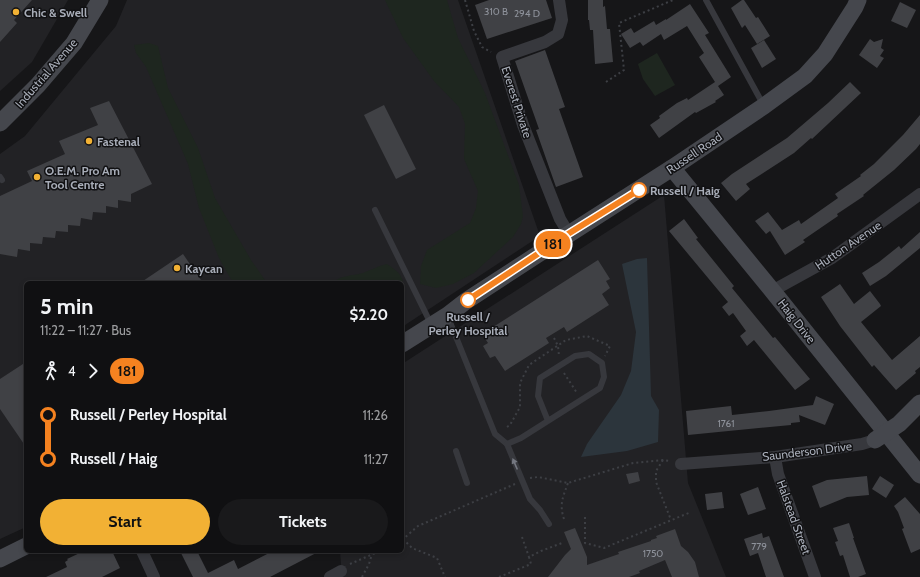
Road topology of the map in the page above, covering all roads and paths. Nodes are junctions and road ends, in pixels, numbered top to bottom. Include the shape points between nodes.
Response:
1 (100, 0) edge
2 (465, 0) edge
3 (559, 0) edge
4 (673, 0) edge
5 (706, 0) edge
6 (858, 0) edge
7 (502, 57) junction
8 (606, 82) dead end
9 (764, 106) junction
10 (0, 123) edge
11 (672, 168) junction
12 (920, 194) edge
13 (375, 210) dead end
14 (568, 234) junction
15 (772, 291) junction
16 (448, 315) junction
17 (432, 325) junction
18 (404, 343) edge
19 (920, 403) edge
20 (548, 422) junction
21 (880, 436) junction
22 (507, 444) junction
23 (456, 451) dead end
24 (775, 456) junction
25 (663, 460) junction
26 (681, 464) joint
27 (920, 475) edge
28 (522, 480) junction
29 (468, 483) dead end
30 (568, 483) junction
31 (691, 512) dead end
32 (585, 517) dead end
33 (564, 519) dead end
34 (671, 520) junction
35 (549, 524) dead end
36 (522, 537) dead end
37 (404, 539) edge
38 (404, 541) edge
39 (562, 543) dead end
40 (24, 547) edge
41 (143, 553) edge
42 (372, 554) joint
43 (529, 557) junction
44 (0, 559) edge
45 (341, 571) joint
46 (154, 577) edge
47 (330, 577) edge
48 (362, 577) edge
49 (445, 577) edge
50 (499, 577) edge
51 (815, 577) edge

1 - 10 street, Industrial Avenue via 74,43 38,85
2 - 7 path via 474,31 482,47
3 - 7 street, Everest Private via 562,20 558,34 545,42
4 - 8 path via 619,23 624,70
5 - 9 lane
6 - 9 street, Russell Road via 825,54 805,76
7 - 14 street, Everest Private via 523,125
9 - 11 street, Russell Road
11 - 14 street, Russell Road
11 - 15 street, Haig Drive
12 - 15 street, Hutton Avenue via 832,258
13 - 17 lane
14 - 16 street, Russell Road
15 - 21 street, Haig Drive
16 - 17 street, Russell Road
16 - 22 lane via 495,434
17 - 18 street, Russell Road
19 - 21 street, Saunderson Drive via 899,424
20 - 20 lane via 600,388 604,377 602,363 589,354 575,356 540,378 538,396
20 - 22 lane
21 - 24 street, Saunderson Drive via 862,444
21 - 27 street, Haig Drive
28 -> 22 lane
23 - 29 lane
24 - 26 street, Saunderson Drive
24 - 51 street, Halstead Street via 778,474
25 - 26 path
25 - 30 path via 633,463
25 - 34 path via 656,471 656,482
28 - 30 path via 538,477
28 - 35 lane via 530,499
28 - 37 path via 418,526
30 - 33 path via 562,498 561,509
31 - 34 path
32 - 34 path via 586,543 604,548
36 - 43 path
38 - 49 path via 412,548 437,558
39 - 43 path
40 - 44 street
41 - 46 street
42 - 45 path via 352,562
42 - 48 path
43 - 50 path via 531,564
45 - 47 street

